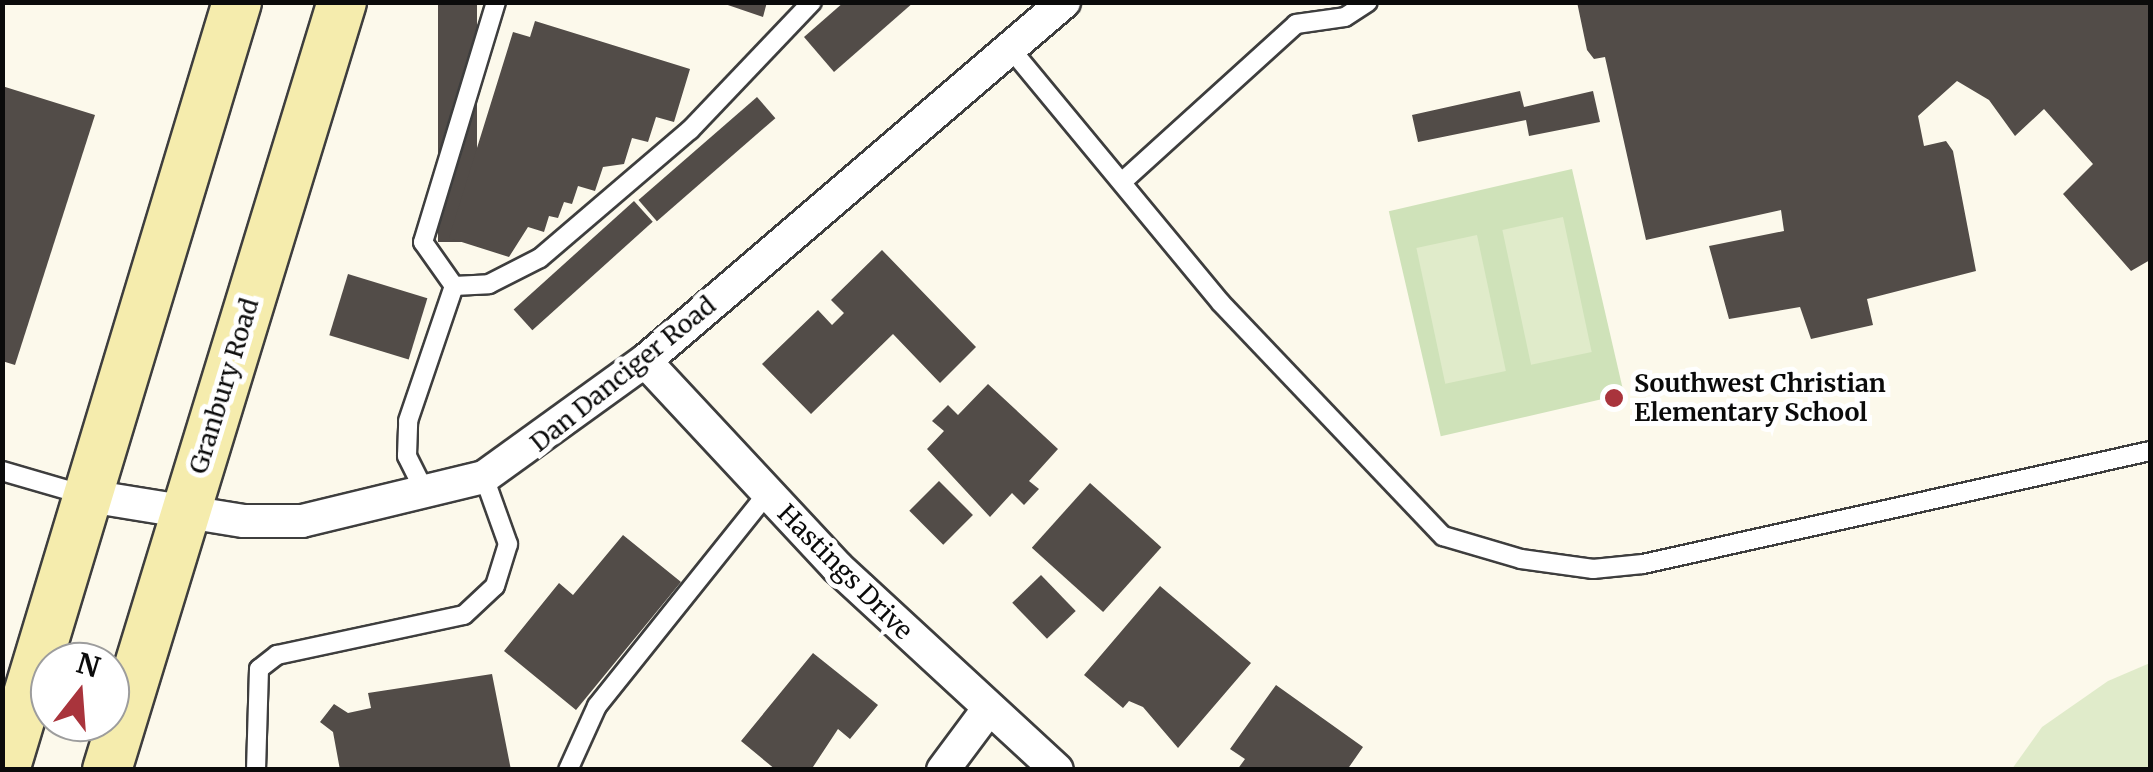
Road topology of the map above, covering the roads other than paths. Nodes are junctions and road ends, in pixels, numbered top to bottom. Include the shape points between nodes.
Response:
1 (237, 2) edge
2 (342, 2) edge
3 (496, 2) edge
4 (812, 2) edge
5 (1064, 2) edge
6 (1368, 2) edge
7 (1010, 48) junction
8 (1122, 182) junction
9 (454, 286) junction
10 (645, 360) junction
11 (2150, 450) edge
12 (2, 470) edge
13 (484, 477) junction
14 (767, 494) junction
15 (89, 496) junction
16 (426, 496) junction
17 (185, 514) junction
18 (986, 711) junction
19 (5, 770) edge
20 (106, 770) edge
21 (256, 770) edge
22 (568, 770) edge
23 (943, 770) edge
24 (1058, 770) edge

1 - 15 main road
2 - 17 main road, Granbury Road
3 - 9 lane via 423,242
4 - 9 lane via 690,130 540,258 489,284
5 - 7 street, Dan Danciger Road
6 - 8 lane via 1345,17 1296,24
7 - 8 lane
7 - 10 street, Dan Danciger Road
8 - 11 lane via 1220,303 1402,499 1443,536 1521,560 1593,568 1643,564
9 - 16 lane via 408,420 407,456
10 - 13 street, Dan Danciger Road
10 - 14 street, Hastings Drive
12 - 15 lane
13 - 16 street, Dan Danciger Road
13 - 21 lane via 508,544 495,586 464,616 277,655 259,669
14 - 18 street, Hastings Drive
14 - 22 lane via 597,706
15 - 17 street, Dan Danciger Road
15 - 19 main road
16 - 17 street, Dan Danciger Road via 302,521
17 - 20 main road, Granbury Road
18 - 23 street
18 - 24 street, Hastings Drive

